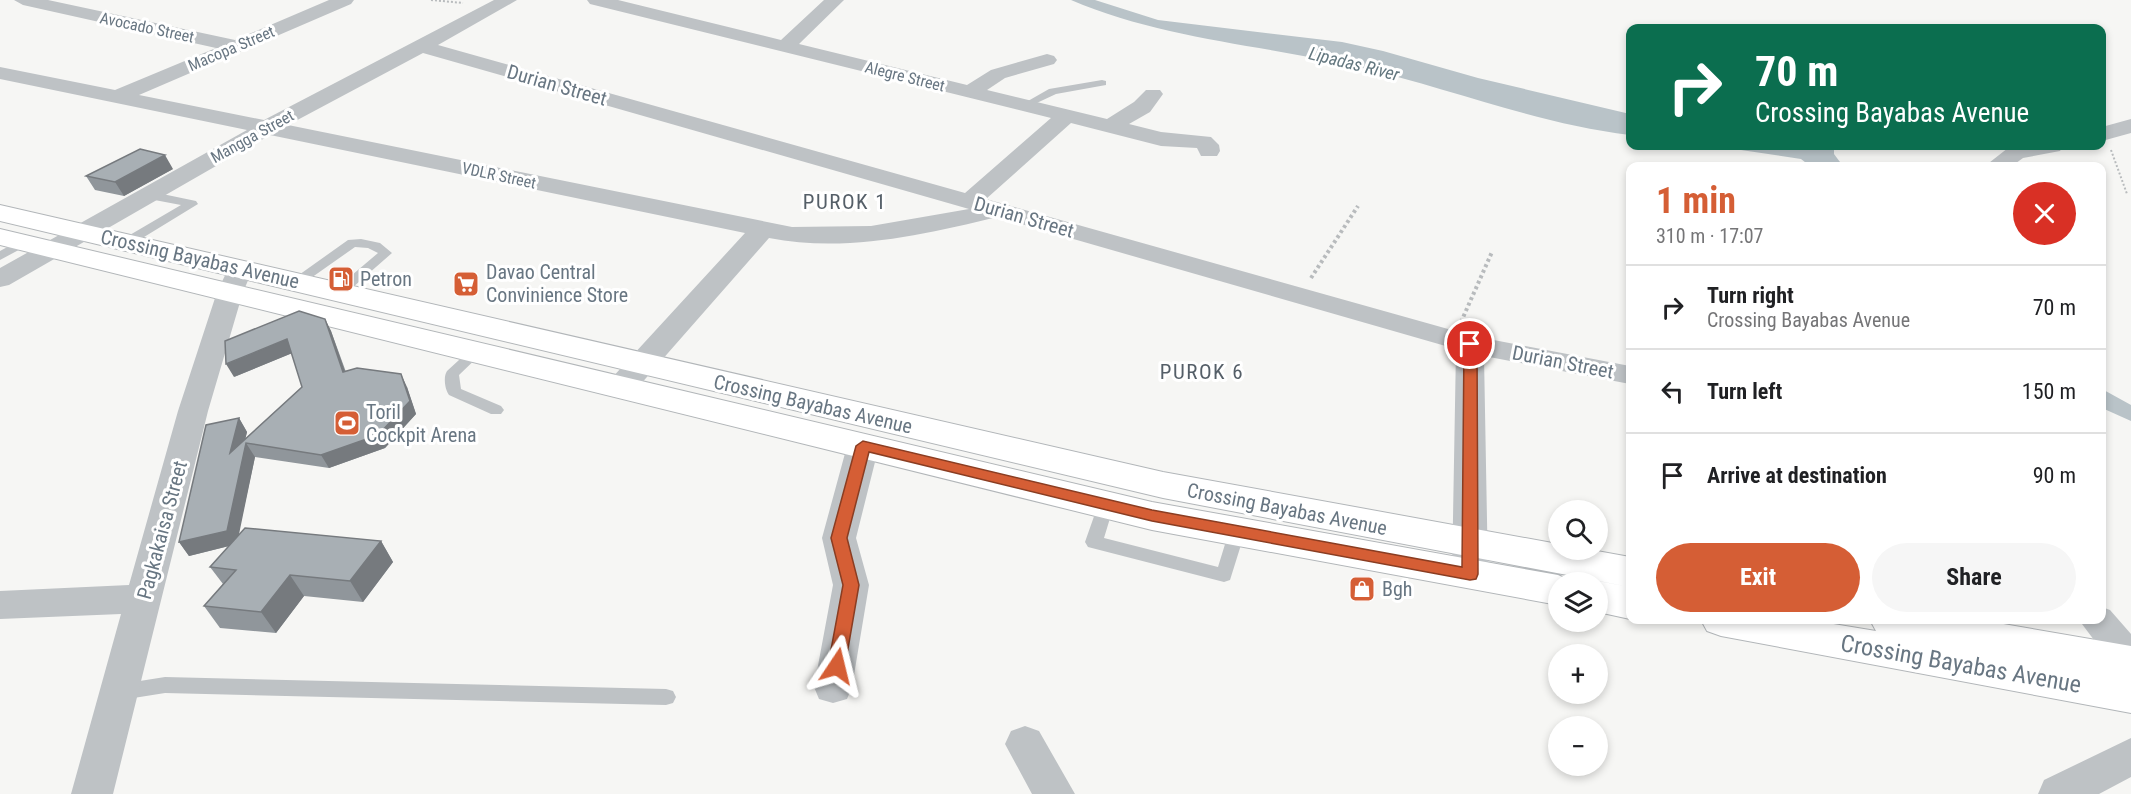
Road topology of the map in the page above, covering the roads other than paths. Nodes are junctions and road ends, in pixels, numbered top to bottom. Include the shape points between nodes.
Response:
1 (23, 0) edge
2 (345, 0) edge
3 (508, 0) edge
4 (596, 0) edge
5 (835, 0) edge
6 (236, 46) junction
7 (421, 46) junction
8 (786, 46) junction
9 (1047, 60) dead end
10 (0, 73) edge
11 (1102, 83) dead end
12 (970, 92) junction
13 (1153, 94) dead end
14 (117, 97) junction
15 (1026, 105) junction
16 (1066, 116) junction
17 (2131, 126) edge
18 (268, 127) junction
19 (1109, 127) junction
20 (2106, 132) edge
21 (2031, 150) edge
22 (1209, 151) dead end
23 (2003, 162) edge
24 (148, 195) junction
25 (970, 201) junction
26 (999, 210) junction
27 (0, 213) edge
28 (761, 231) junction
29 (82, 232) junction
30 (127, 242) junction
31 (19, 246) edge
32 (0, 279) edge
33 (235, 281) junction
34 (296, 282) junction
35 (339, 292) junction
36 (1462, 342) junction
37 (476, 352) junction
38 (1626, 374) edge
39 (632, 375) junction
40 (496, 410) dead end
41 (863, 446) junction
42 (1106, 505) junction
43 (1236, 532) junction
44 (1470, 558) junction
45 (1626, 572) edge
46 (1548, 586) edge
47 (144, 599) junction
48 (1608, 599) edge
49 (1626, 602) edge
50 (0, 606) edge
51 (1742, 624) edge
52 (1913, 624) edge
53 (2100, 624) edge
54 (2131, 662) edge
55 (833, 687) dead end
56 (119, 693) junction
57 (2131, 695) edge
58 (666, 697) dead end
59 (1025, 744) dead end
60 (2131, 756) edge
61 (92, 794) edge
62 (1054, 794) edge
63 (2060, 794) edge

1 - 6 street, Avocado Street
2 - 6 street, Macopa Street
3 - 7 street, Mangga Street
4 - 8 street, Alegre Street
5 - 8 street
6 - 14 street, Macopa Street
7 - 18 street, Mangga Street
7 - 25 street, Durian Street
8 - 12 street, Alegre Street
9 - 12 street via 998,74
10 - 14 street, VDLR Street
11 - 15 lane via 1053,91
12 - 15 street, Alegre Street
13 - 19 street
14 - 18 street, VDLR Street
15 - 16 street, Alegre Street
16 - 19 street, Alegre Street
16 - 25 street
17 - 20 street
18 - 24 street, Mangga Street
18 - 28 street, VDLR Street
19 - 22 street, Alegre Street via 1161,139 1203,142
21 - 23 street via 2016,153
24 - 29 street, Mangga Street
24 - 30 lane via 192,204
25 - 26 street, Durian Street
26 - 28 street, VDLR Street via 864,237 821,238
26 - 36 street, Durian Street
27 - 29 main road, Crossing Bayabas Avenue
28 - 39 street
29 - 30 main road, Crossing Bayabas Avenue
29 - 31 street, Mangga Street
30 - 33 main road, Crossing Bayabas Avenue
31 - 32 street, Mangga Street
31 - 33 main road, Crossing Bayabas Avenue
33 - 34 main road, Crossing Bayabas Avenue
33 - 37 main road, Crossing Bayabas Avenue
33 - 47 street, Pagkakaisa Street via 194,411
34 - 35 main road, Crossing Bayabas Avenue
34 - 35 lane via 352,243 383,249 386,253
35 - 39 main road, Crossing Bayabas Avenue
36 - 38 street, Durian Street
36 - 44 street
37 - 39 main road, Crossing Bayabas Avenue
37 - 40 lane via 452,374 454,392
39 - 41 main road, Crossing Bayabas Avenue
39 - 44 main road, Crossing Bayabas Avenue via 1163,485
41 - 42 main road, Crossing Bayabas Avenue
41 - 55 street via 839,538 851,585
42 - 43 main road, Crossing Bayabas Avenue
42 - 43 lane via 1094,542 1224,575
43 - 44 main road, Crossing Bayabas Avenue
44 - 45 main road, Crossing Bayabas Avenue
44 - 46 main road, Crossing Bayabas Avenue
47 - 50 street
47 - 56 street, Pagkakaisa Street
48 - 49 main road
51 - 57 main road, Crossing Bayabas Avenue
52 - 54 main road, Crossing Bayabas Avenue
53 - 54 street
56 - 58 lane via 165,685
56 - 61 street, Pagkakaisa Street
59 - 62 street
60 - 63 street

